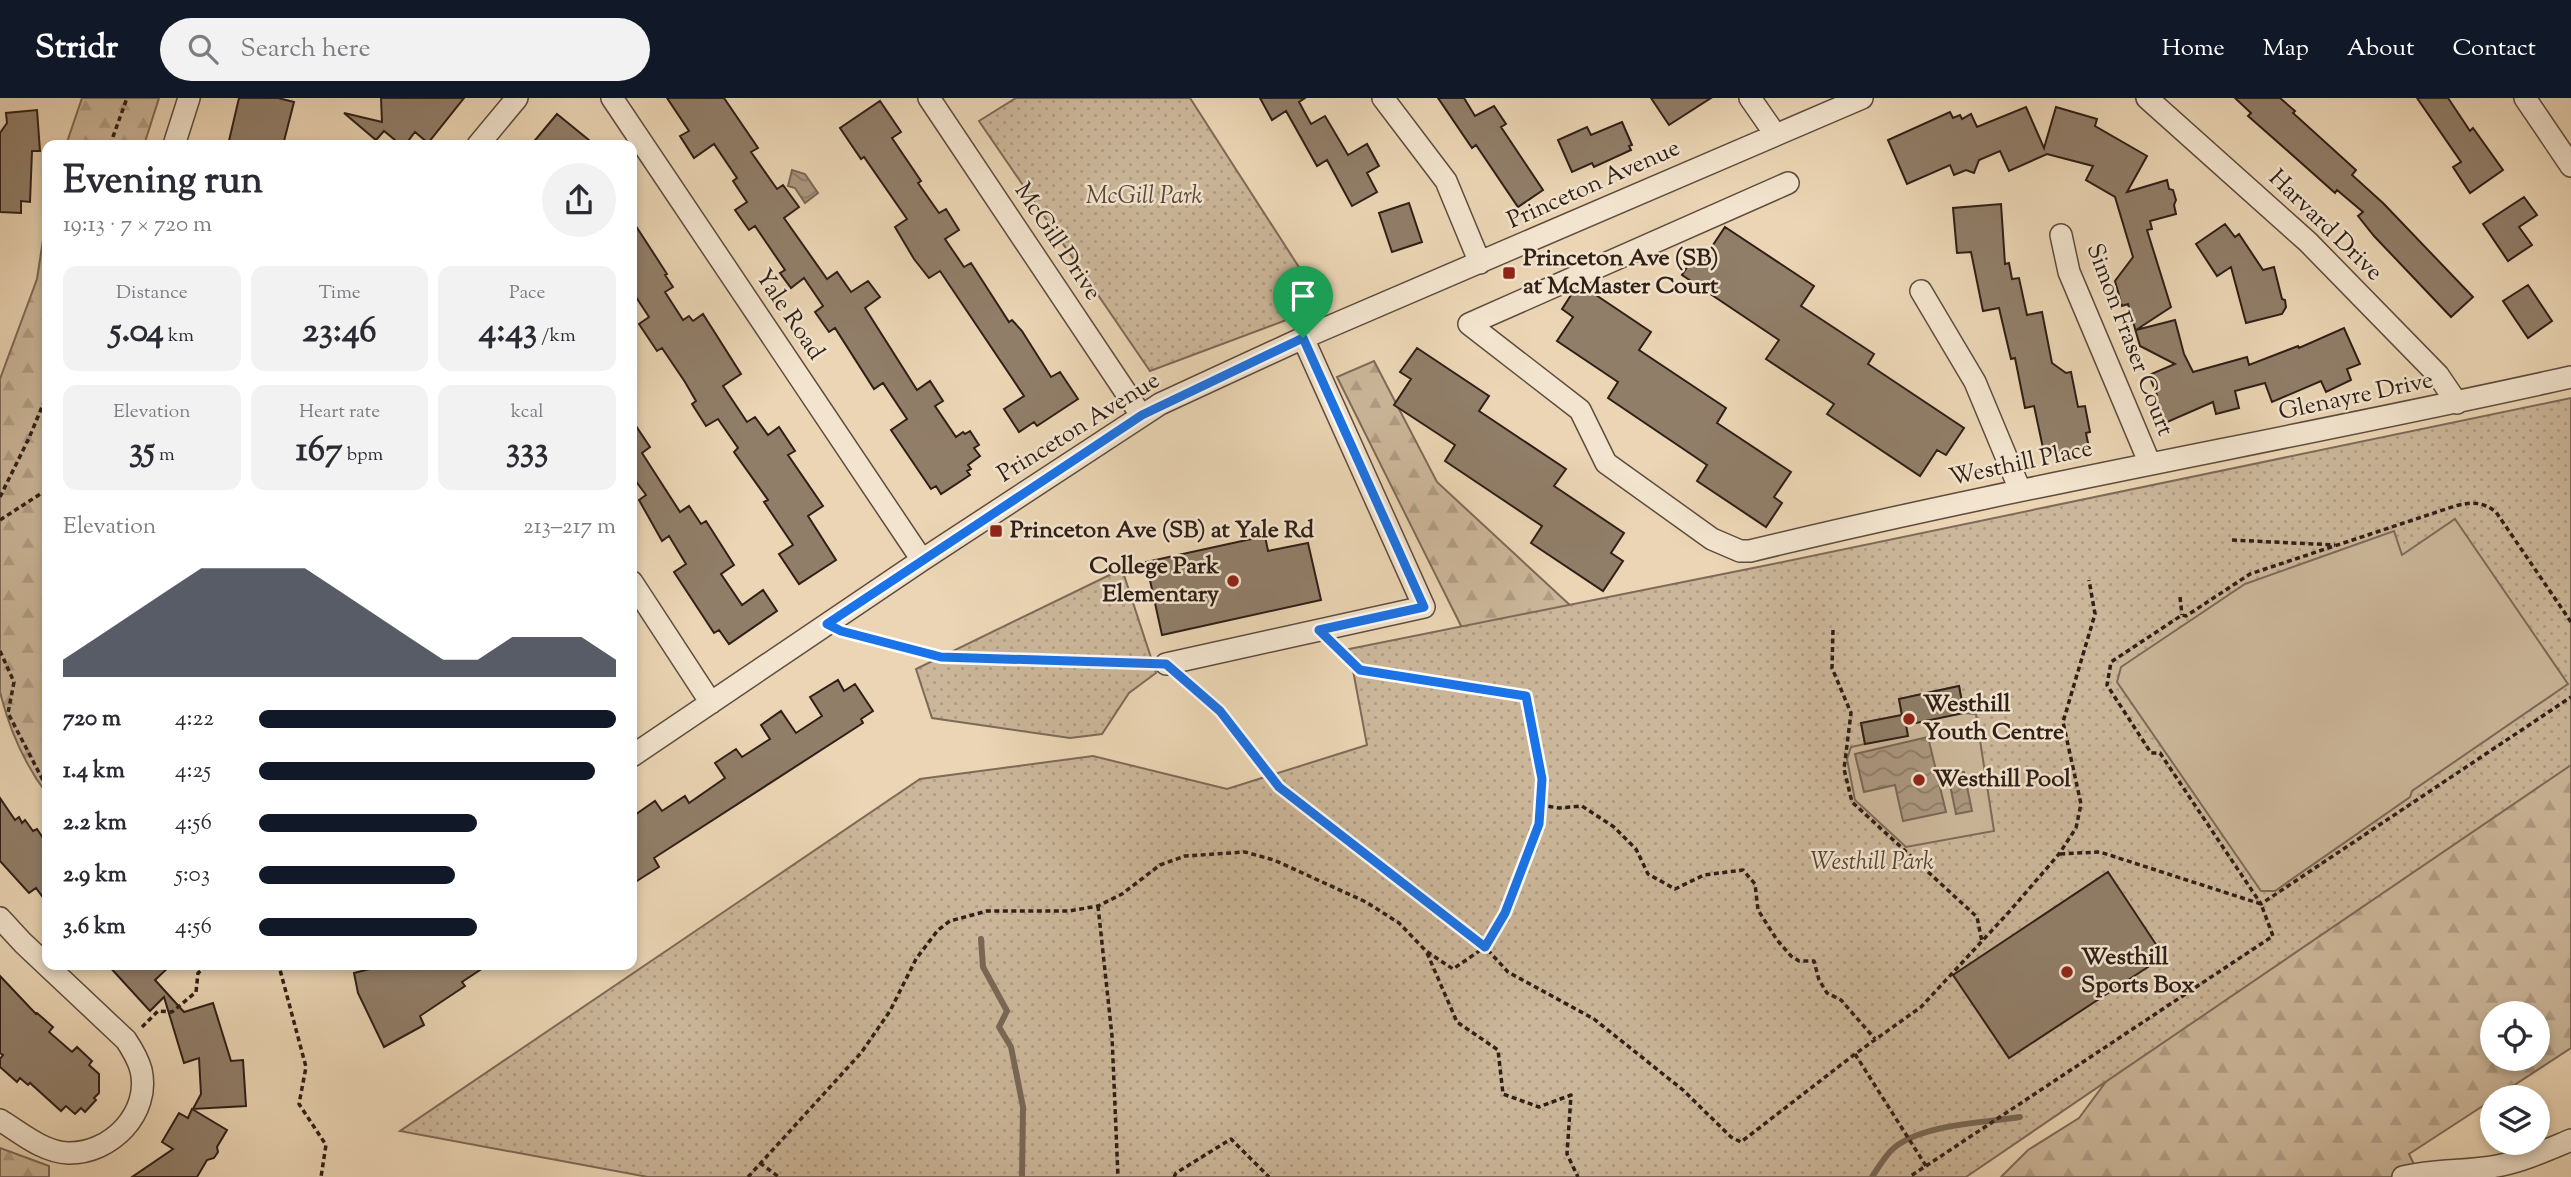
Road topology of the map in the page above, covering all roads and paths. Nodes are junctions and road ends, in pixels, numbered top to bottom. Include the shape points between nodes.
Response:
1 (128, 98) edge
2 (189, 98) edge
3 (517, 98) edge
4 (612, 98) edge
5 (929, 98) edge
6 (1383, 98) edge
7 (1750, 98) edge
8 (1862, 98) edge
9 (2147, 98) edge
10 (2525, 98) edge
11 (1775, 134) junction
12 (112, 140) edge
13 (176, 140) edge
14 (482, 140) edge
15 (2571, 166) edge
16 (1788, 183) dead end
17 (2061, 234) dead end
18 (1480, 263) junction
19 (1921, 291) dead end
20 (1303, 338) junction
21 (2571, 377) edge
22 (2456, 403) junction
23 (42, 407) edge
24 (1142, 415) junction
25 (2150, 464) junction
26 (2021, 490) junction
27 (42, 494) edge
28 (0, 496) edge
29 (0, 520) edge
30 (2232, 540) dead end
31 (2337, 545) junction
32 (922, 561) junction
33 (2089, 580) dead end
34 (637, 590) edge
35 (2180, 597) dead end
36 (2182, 615) junction
37 (2571, 622) edge
38 (827, 624) junction
39 (1319, 630) junction
40 (1833, 630) dead end
41 (0, 651) edge
42 (1166, 664) junction
43 (2571, 697) edge
44 (711, 703) junction
45 (637, 753) edge
46 (42, 778) edge
47 (1540, 805) junction
48 (2059, 854) junction
49 (2261, 904) junction
50 (1098, 906) junction
51 (0, 918) edge
52 (1982, 942) junction
53 (1485, 947) junction
54 (1426, 951) junction
55 (42, 961) edge
56 (52, 970) edge
57 (201, 970) edge
58 (279, 970) edge
59 (147, 1023) dead end
60 (1876, 1039) junction
61 (1854, 1054) junction
62 (0, 1120) edge
63 (2571, 1140) edge
64 (760, 1163) junction
65 (1926, 1166) junction
66 (321, 1177) edge
67 (748, 1177) edge
68 (779, 1177) edge
69 (1118, 1177) edge
70 (1174, 1177) edge
71 (1269, 1177) edge
72 (1578, 1177) edge
73 (1909, 1177) edge
74 (2403, 1177) edge

1 - 12 path
2 - 13 street
3 - 14 street
4 - 32 street, Yale Road
5 - 24 street, McGill Drive
6 - 18 street via 1446,181
7 - 11 street
8 - 11 street, Princeton Avenue
9 - 22 street, Harvard Drive via 2308,242 2438,375
10 - 15 street
11 - 18 street, Princeton Avenue
16 - 26 street, Westhill Place via 1469,324 1580,410 1605,463 1712,539 1740,551
17 - 25 street, Simon Fraser Court via 2069,272
18 - 20 street, Princeton Avenue
19 - 26 street via 1975,382
20 - 24 street, Princeton Avenue
20 - 39 street via 1424,607
21 - 22 street, Glenayre Drive
22 - 25 street, Glenayre Drive
23 - 28 path
24 - 32 street, Princeton Avenue
25 - 26 street, Westhill Place
27 - 29 path
30 - 31 path
31 - 36 path via 2250,574
31 - 37 path via 2455,506 2484,503 2496,512
32 - 38 street, Princeton Avenue
33 - 48 path via 2095,614 2063,722 2081,804 2076,828
34 - 44 street
35 - 36 path
36 - 49 path via 2111,662 2107,685 2151,753 2160,753
38 - 42 path via 941,657
38 - 44 street, Princeton Avenue
39 - 42 street
39 - 47 path via 1360,670 1526,696 1542,779
40 - 52 path via 1832,668 1851,713 1844,769 1852,802 1978,917
41 - 46 path via 14,682 8,713
42 - 53 path via 1220,711 1279,787
43 - 49 path
44 - 45 street, Princeton Avenue
47 - 53 path via 1539,824 1505,913
47 - 60 path via 1583,806 1636,849 1648,874 1675,889 1704,875 1743,870 1755,884 1758,910 1777,940 1799,961 1814,961 1827,993 1841,1000
48 - 49 path via 2100,852
48 - 52 path
49 - 65 path via 2273,936
50 - 54 path via 1172,860 1245,852 1274,860 1366,902 1399,923
50 - 64 path via 1069,911 987,911 950,921 938,930 861,1053
50 - 69 path via 1112,1036
51 - 55 street
52 - 60 path via 1920,1007
53 - 54 path via 1454,969
53 - 61 path via 1508,972 1594,1018 1741,1142
54 - 72 path via 1457,1022 1498,1050 1503,1094 1539,1107 1570,1095 1567,1154
56 - 62 street via 126,1040 142,1080 138,1104 113,1139 88,1151 56,1151
57 - 59 path via 196,992 172,1012 158,1011
58 - 66 path via 306,1067 299,1104 327,1144
60 - 61 path
61 - 65 path
63 - 74 street via 2496,1167
64 - 67 path
64 - 68 path
65 - 73 path
70 - 71 path via 1231,1139

